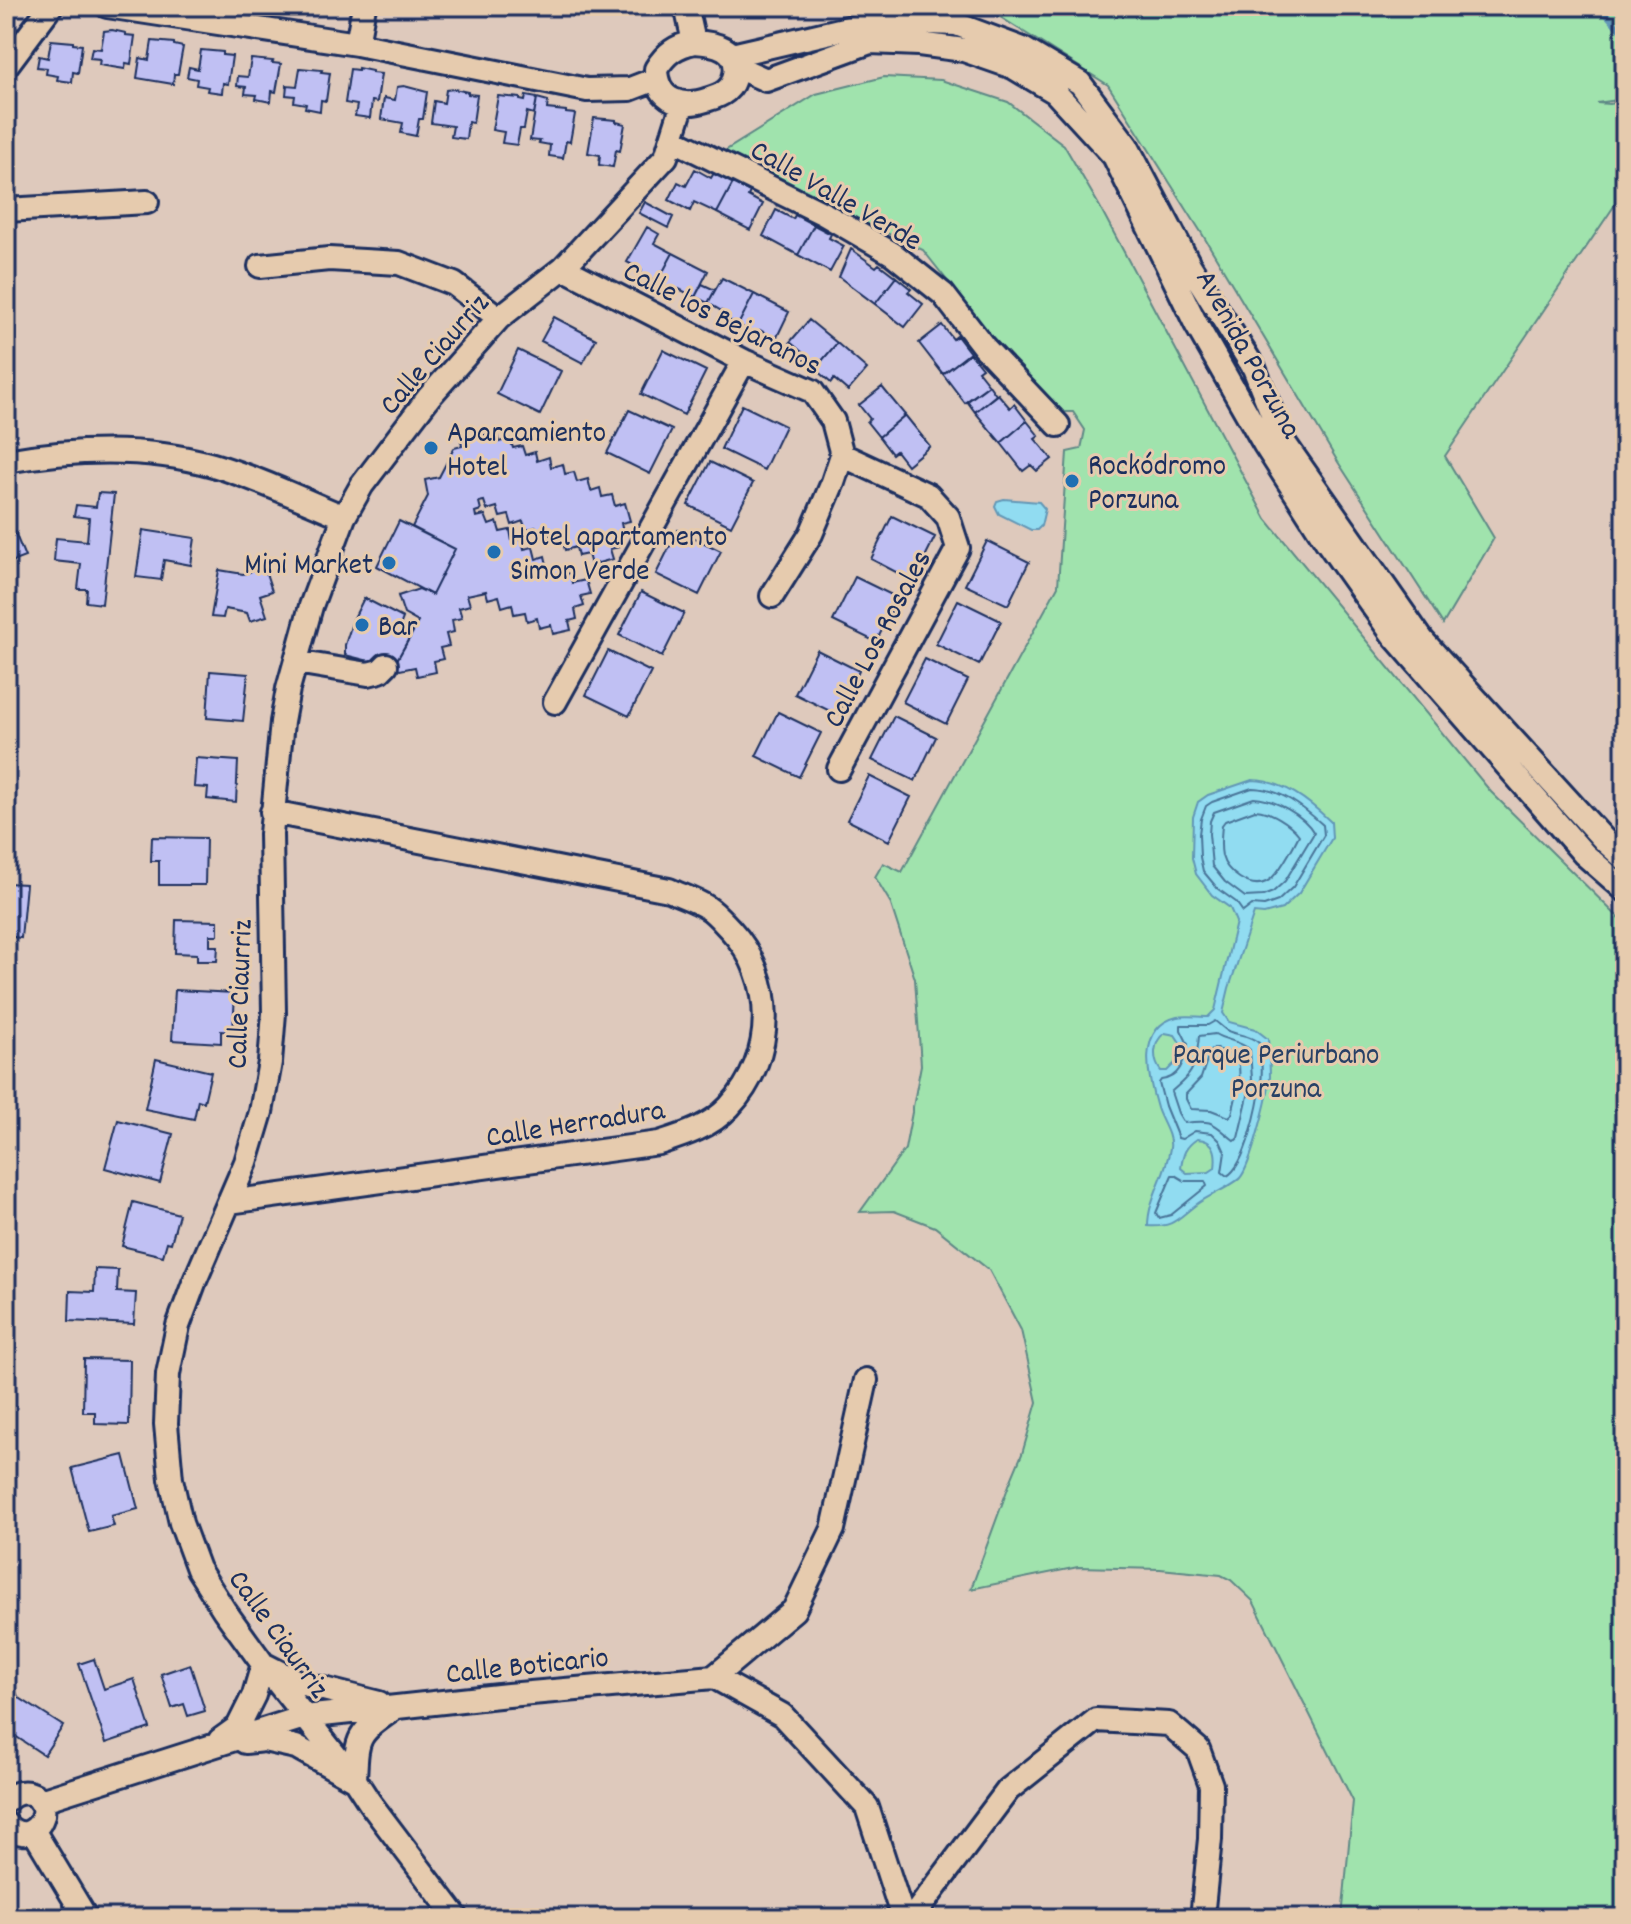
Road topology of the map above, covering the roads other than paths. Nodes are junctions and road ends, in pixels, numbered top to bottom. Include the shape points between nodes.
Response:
1 (51, 6) edge
2 (107, 6) edge
3 (364, 6) edge
4 (686, 6) edge
5 (694, 42) junction
6 (357, 44) junction
7 (734, 61) junction
8 (6, 66) edge
9 (656, 79) junction
10 (683, 103) junction
11 (672, 139) junction
12 (147, 202) dead end
13 (6, 210) edge
14 (260, 266) dead end
15 (563, 268) junction
16 (499, 318) junction
17 (744, 361) junction
18 (1058, 425) dead end
19 (842, 455) junction
20 (6, 461) edge
21 (344, 517) junction
22 (772, 596) dead end
23 (296, 662) junction
24 (386, 665) dead end
25 (555, 702) dead end
26 (839, 769) dead end
27 (272, 812) junction
28 (1625, 859) edge
29 (1625, 890) edge
30 (229, 1202) junction
31 (866, 1380) dead end
32 (263, 1664) junction
33 (714, 1677) junction
34 (396, 1707) junction
35 (304, 1717) junction
36 (212, 1745) junction
37 (355, 1780) junction
38 (7, 1796) edge
39 (40, 1801) junction
40 (6, 1824) edge
41 (33, 1830) junction
42 (86, 1918) edge
43 (457, 1918) edge
44 (903, 1918) edge
45 (912, 1918) edge
46 (1202, 1918) edge

1 - 8 street
2 - 6 street
3 - 6 street
4 - 5 street
5 - 7 street via 722,47
5 - 9 street via 662,59
6 - 9 street via 587,90 630,89
7 - 10 street via 728,90 701,102
7 - 28 street, Avenida Porzuna via 878,21 956,24 1023,49 1080,83 1127,146 1190,266 1254,368 1283,441 1423,641
7 - 29 street, Avenida Porzuna via 766,80 870,42 919,44 964,50 1013,67 1055,92 1114,156 1196,324 1265,445 1393,635 1584,854
9 - 10 street via 664,93
10 - 11 street, Calle Ciaurriz
11 - 15 street, Calle Ciaurriz via 666,157
11 - 18 street, Calle Valle Verde via 893,254 943,294 984,347
12 - 13 street
14 - 16 street via 329,259 399,263 454,284
15 - 16 street, Calle Ciaurriz
15 - 17 street, Calle los Bejaranos
16 - 21 street, Calle Ciaurriz via 429,397
17 - 19 street, Calle los Bejaranos via 812,391 833,421
17 - 25 street
19 - 22 street via 811,534
19 - 26 street, Calle Los Rosales via 928,495 948,517 958,548
20 - 21 street via 103,451 176,457 213,465
21 - 23 street, Calle Ciaurriz
23 - 24 street via 368,674
23 - 27 street, Calle Ciaurriz via 282,722
27 - 30 street, Calle Ciaurriz via 270,1062 261,1112
27 - 30 street, Calle Herradura via 669,890 710,909 739,940 764,997 765,1033 755,1065 728,1108 695,1131 659,1143
30 - 32 street, Calle Ciaurriz via 178,1326 168,1374 166,1424 174,1494 198,1569
31 - 33 street via 833,1529 794,1610
32 - 34 street via 300,1683
32 - 35 street, Calle Ciaurriz
32 - 36 street via 238,1727
33 - 34 street, Calle Boticario
33 - 44 street via 782,1715 867,1807
34 - 35 street, Calle Boticario
34 - 37 street via 367,1727 357,1745
35 - 36 street, Calle Boticario
35 - 37 street, Calle Ciaurriz
36 - 37 street via 264,1740 296,1747
36 - 39 street, Calle Boticario
37 - 43 street, Calle Ciaurriz
38 - 39 street via 29,1793
39 - 41 street via 42,1820
40 - 41 street via 21,1833
41 - 42 street
45 - 46 street via 1008,1790 1096,1720 1169,1724 1198,1749 1211,1785

